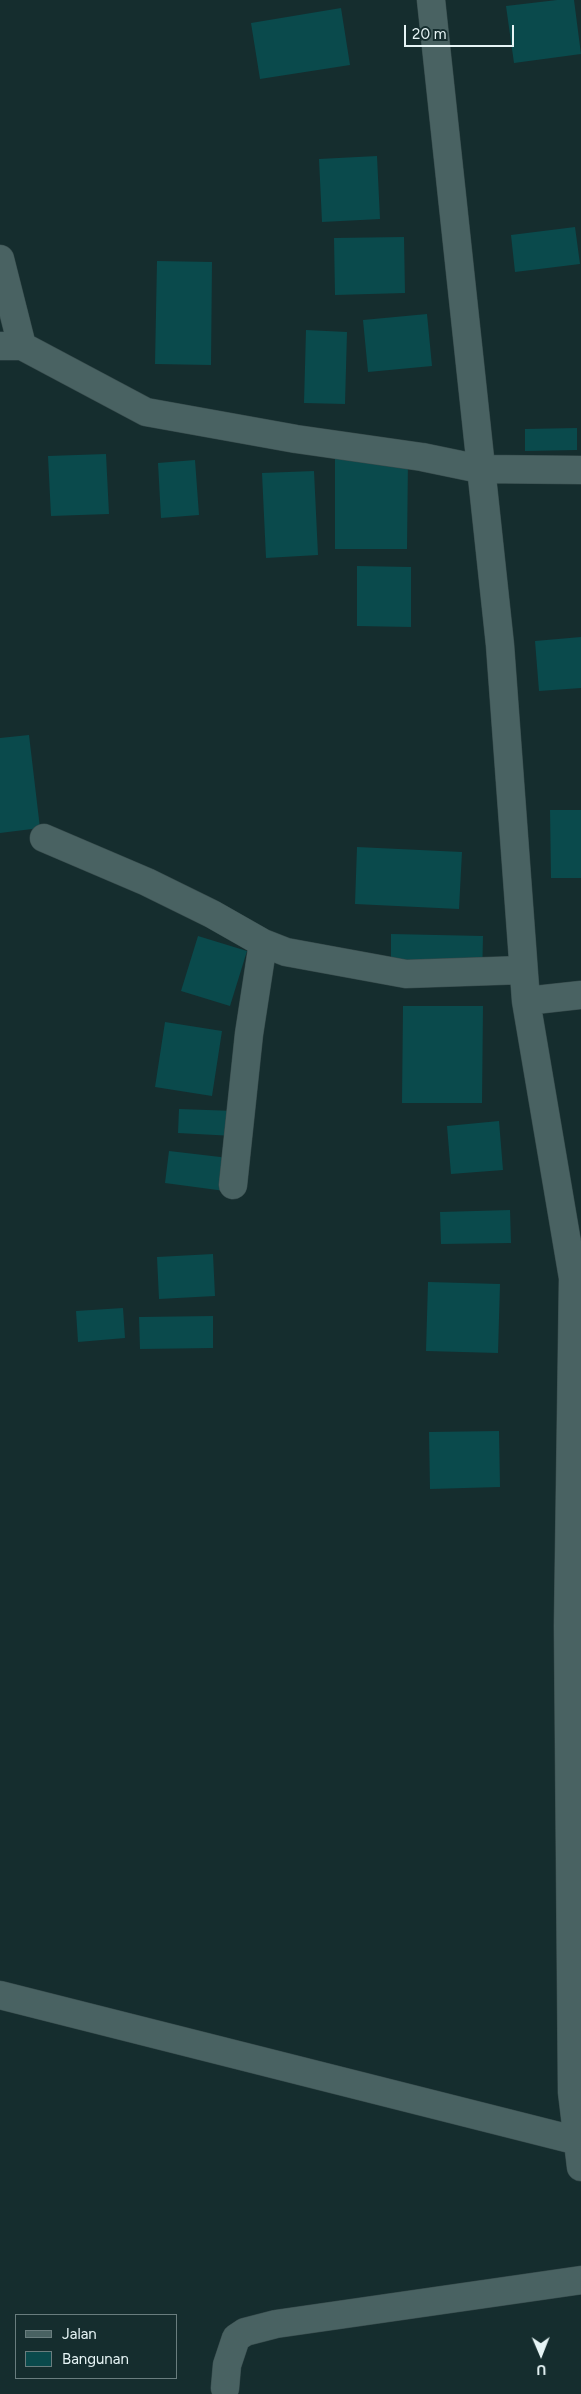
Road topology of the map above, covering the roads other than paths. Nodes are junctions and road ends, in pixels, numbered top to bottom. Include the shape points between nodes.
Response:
1 (431, 0) edge
2 (0, 259) edge
3 (11, 346) edge
4 (480, 469) junction
5 (581, 470) edge
6 (44, 838) dead end
7 (263, 943) junction
8 (523, 970) junction
9 (581, 995) edge
10 (526, 1001) junction
11 (233, 1185) dead end
12 (0, 1995) edge
13 (579, 2154) edge
14 (581, 2280) edge
15 (225, 2388) dead end

1 - 4 street
2 - 3 street
3 - 4 street via 146,412 296,439 422,456
4 - 5 street
4 - 8 street via 500,645
6 - 7 street via 147,882
7 - 8 street via 286,952 406,974
7 - 11 street via 249,1034
8 - 10 street
9 - 10 street
10 - 13 street via 573,1278 568,1636 572,2092
12 - 13 street
14 - 15 street via 276,2324 246,2332 236,2338 227,2365

